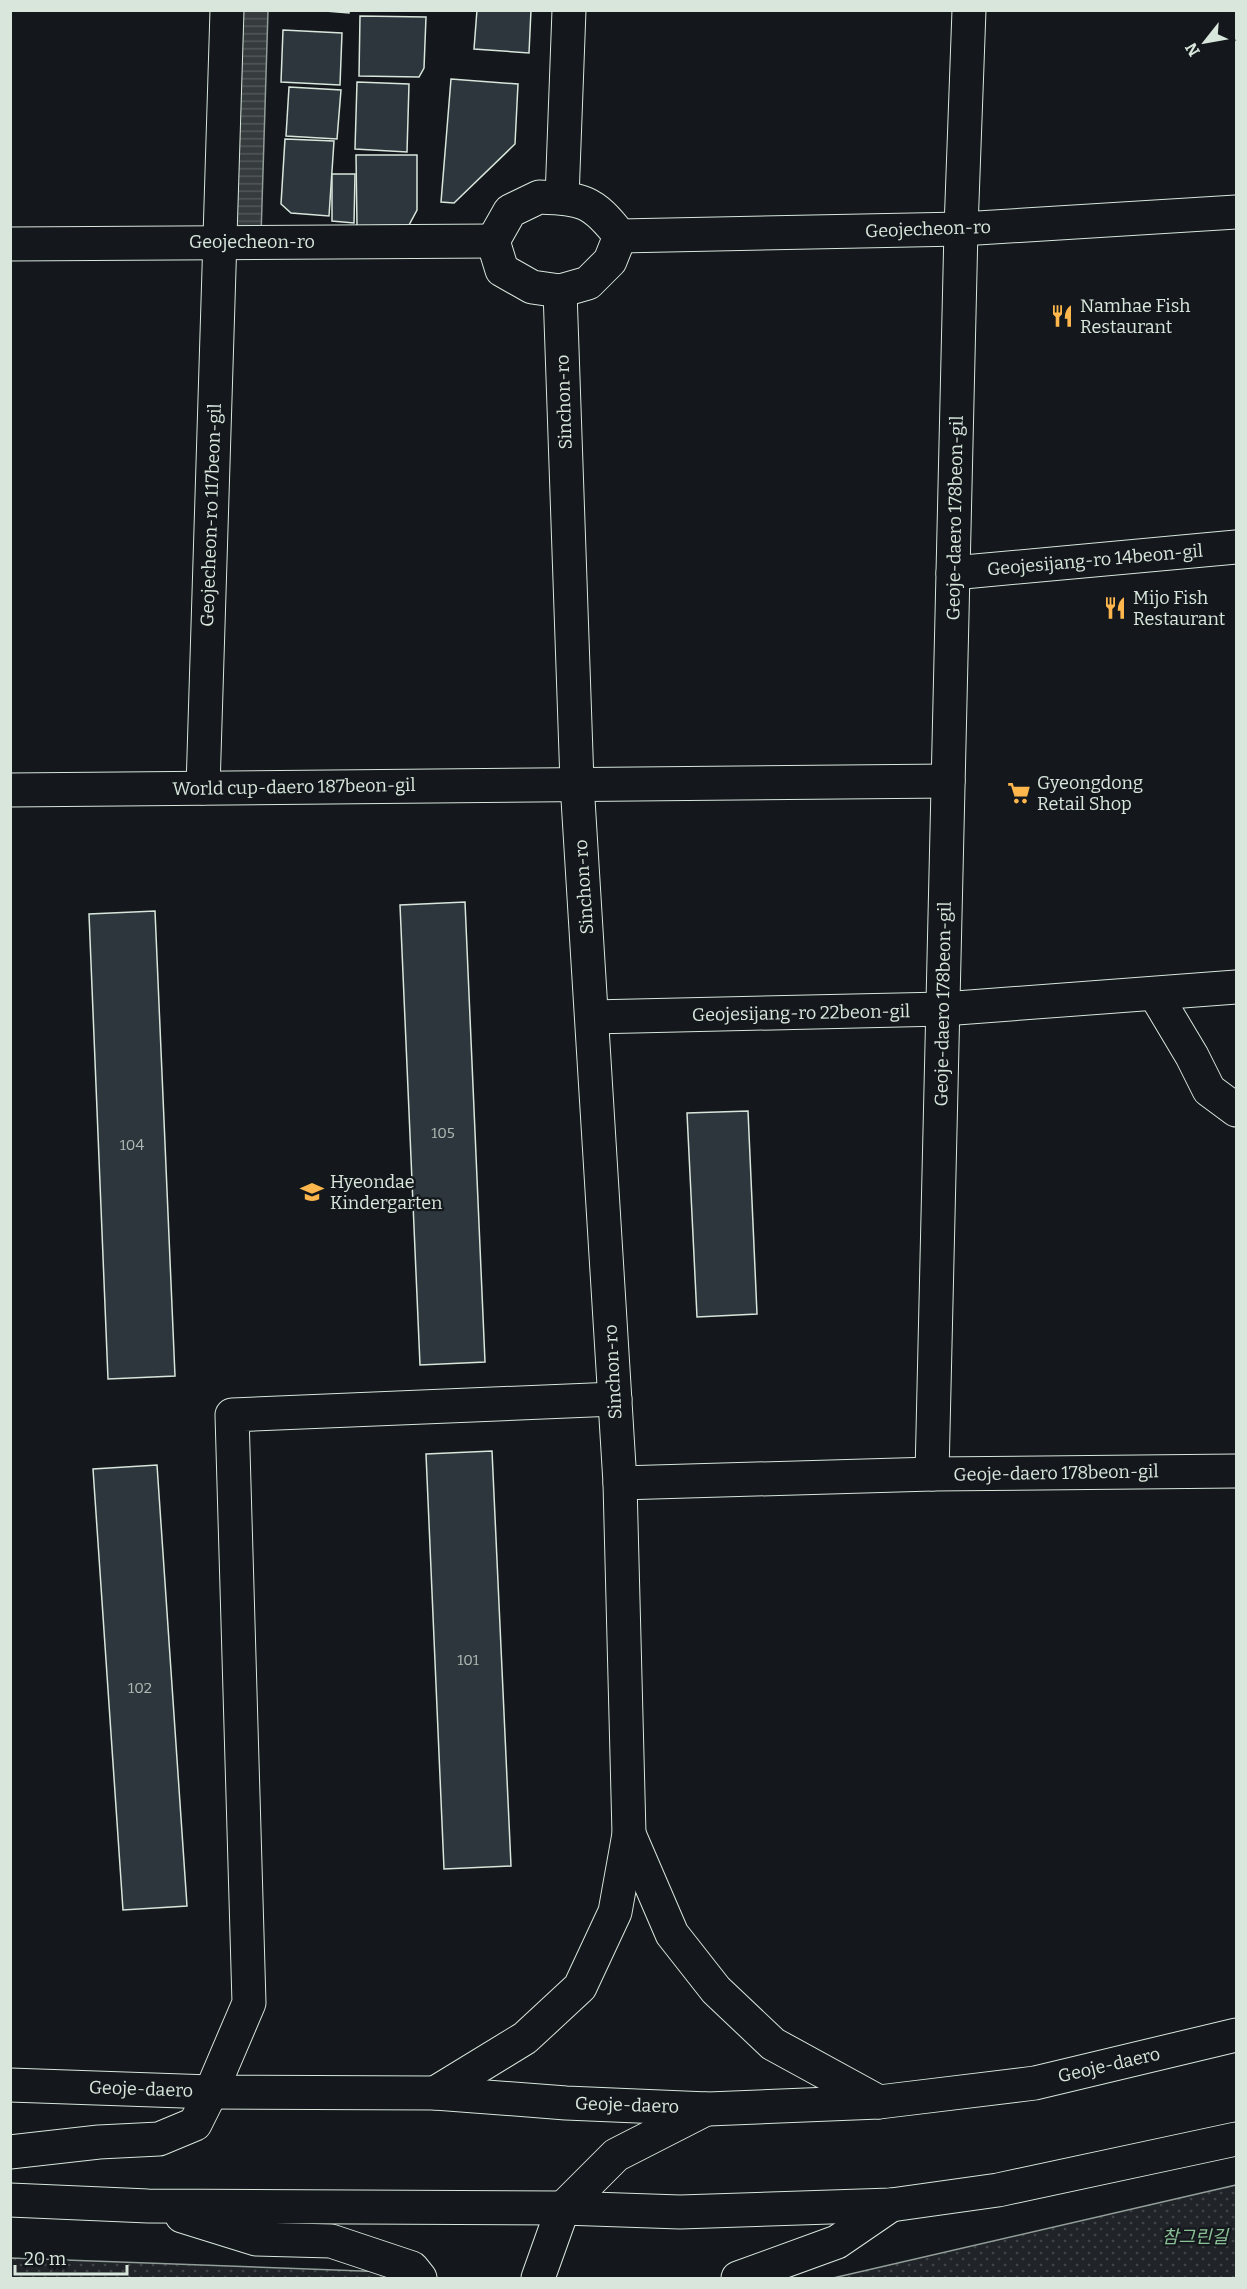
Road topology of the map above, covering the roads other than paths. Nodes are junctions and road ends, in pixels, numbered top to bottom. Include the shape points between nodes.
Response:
1 (227, 10) edge
2 (569, 10) edge
3 (969, 10) edge
4 (562, 198) junction
5 (1236, 213) edge
6 (962, 229) junction
7 (620, 236) junction
8 (493, 241) junction
9 (219, 242) junction
10 (10, 244) edge
11 (561, 291) junction
12 (1236, 547) edge
13 (953, 573) junction
14 (948, 781) junction
15 (577, 783) junction
16 (203, 788) junction
17 (10, 790) edge
18 (1236, 987) edge
19 (1155, 994) junction
20 (943, 1009) junction
21 (592, 1017) junction
22 (1236, 1110) edge
23 (615, 1400) junction
24 (1236, 1471) edge
25 (932, 1474) junction
26 (620, 1483) junction
27 (629, 1834) junction
28 (1236, 2035) edge
29 (10, 2085) edge
30 (211, 2092) junction
31 (435, 2093) junction
32 (879, 2102) junction
33 (708, 2109) junction
34 (1236, 2139) edge
35 (10, 2152) edge
36 (10, 2200) edge
37 (891, 2205) junction
38 (148, 2206) junction
39 (562, 2208) junction
40 (420, 2278) edge
41 (538, 2278) edge
42 (738, 2278) edge

1 - 9 main road, Geojecheon-ro 117beon-gil
2 - 4 main road
3 - 6 main road, Geoje-daero 178beon-gil
4 - 7 main road via 580,200 605,217
4 - 8 main road via 539,197 510,211
5 - 6 main road, Geojecheon-ro
6 - 7 main road, Geojecheon-ro
6 - 13 main road, Geoje-daero 178beon-gil
7 - 11 main road via 610,261 588,283
8 - 9 main road, Geojecheon-ro
8 - 11 main road via 502,270 532,287
9 - 10 main road, Geojecheon-ro
9 - 16 main road, Geojecheon-ro 117beon-gil
11 - 15 main road, Sinchon-ro
12 - 13 main road, Geojesijang-ro 14beon-gil
13 - 14 main road, Geoje-daero 178beon-gil
14 - 15 main road, World cup-daero 187beon-gil
14 - 20 main road, Geoje-daero 178beon-gil
15 - 16 main road, World cup-daero 187beon-gil
15 - 21 main road, Sinchon-ro
16 - 17 main road, World cup-daero 187beon-gil
18 - 19 main road, Geojesijang-ro 22beon-gil
19 - 20 main road, Geojesijang-ro 22beon-gil
19 - 22 main road via 1209,1090
20 - 21 main road, Geojesijang-ro 22beon-gil
20 - 25 main road, Geoje-daero 178beon-gil
21 - 23 main road, Sinchon-ro
23 - 26 main road, Sinchon-ro
23 - 30 main road via 232,1415 249,2003
24 - 25 main road, Geoje-daero 178beon-gil
25 - 26 main road
26 - 27 main road, Sinchon-ro
27 - 31 main road via 615,1912 580,1987 525,2038
27 - 32 main road via 672,1934 716,1990 773,2044
28 - 32 main road, Geoje-daero via 1035,2083
29 - 30 main road, Geoje-daero
30 - 31 main road, Geoje-daero
30 - 35 main road via 195,2124 159,2139
31 - 33 main road, Geoje-daero
32 - 33 main road, Geoje-daero
33 - 39 main road via 615,2155
34 - 37 main road via 998,2190
36 - 38 main road
37 - 39 main road via 680,2212
37 - 42 main road via 837,2242
38 - 39 main road
38 - 40 main road via 256,2239 331,2241 412,2268
39 - 41 main road

